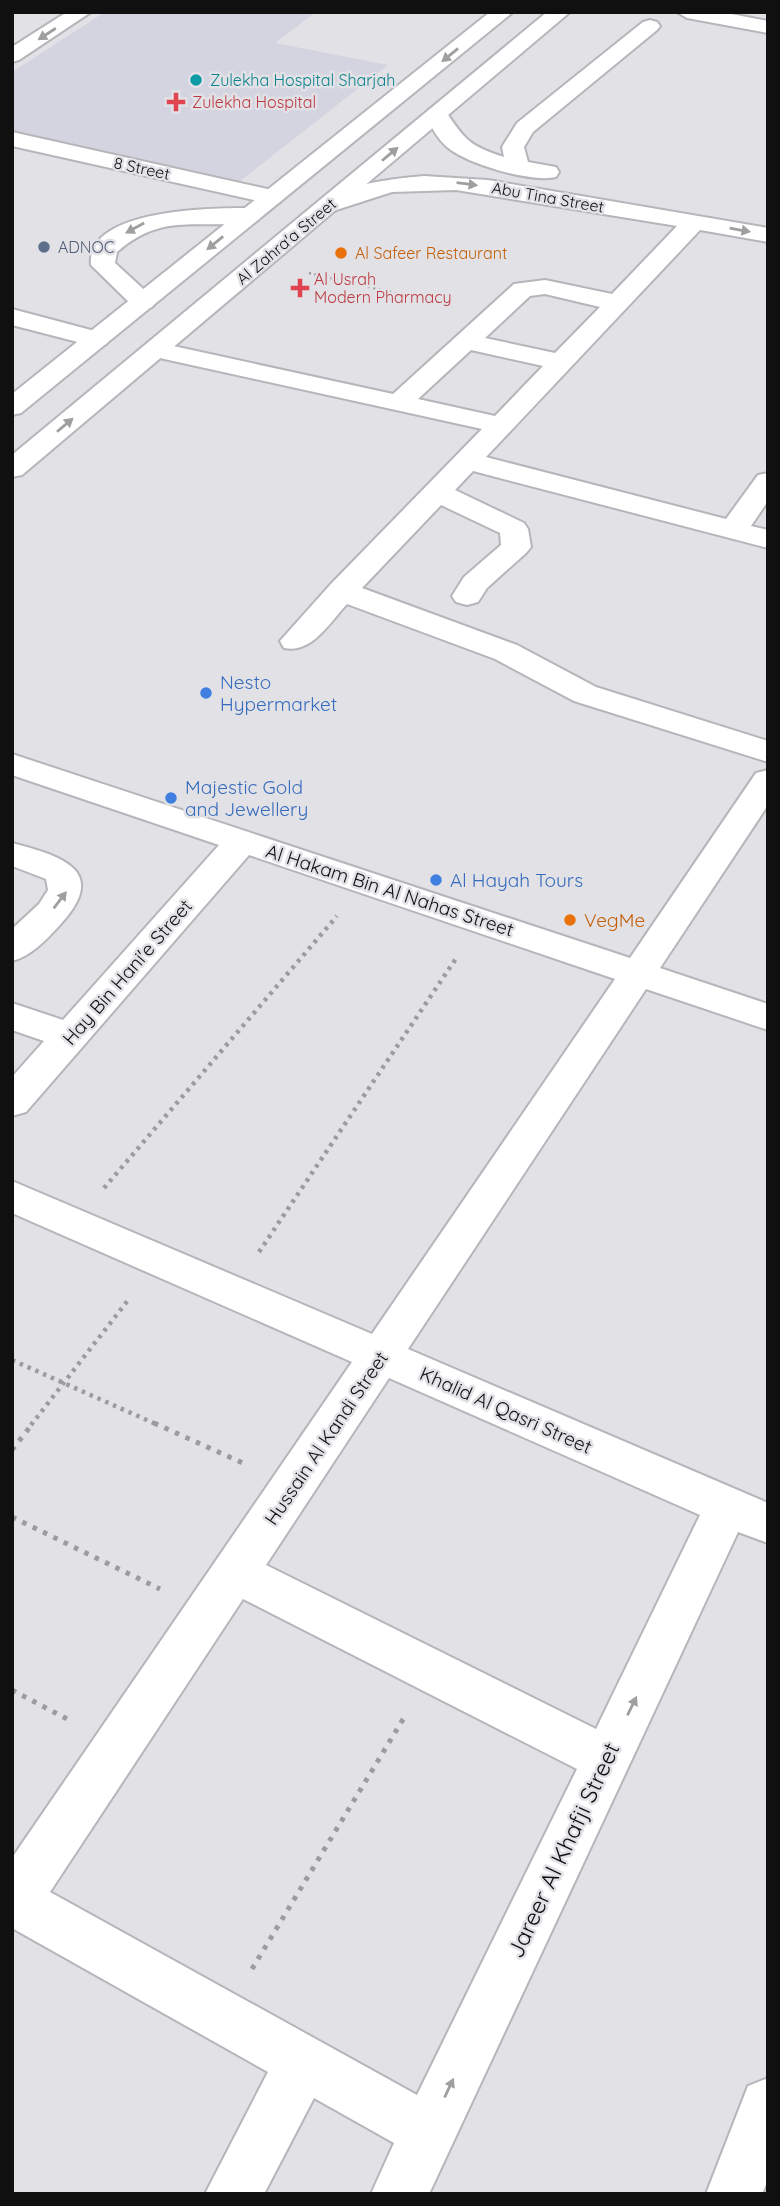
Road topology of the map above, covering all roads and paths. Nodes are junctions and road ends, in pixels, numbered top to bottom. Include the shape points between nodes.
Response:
1 (44, 12) edge
2 (81, 12) edge
3 (503, 12) edge
4 (560, 12) edge
5 (687, 12) edge
6 (650, 26) dead end
7 (768, 27) edge
8 (12, 32) edge
9 (12, 56) edge
10 (437, 115) junction
11 (12, 139) edge
12 (518, 166) junction
13 (570, 175) dead end
14 (272, 197) junction
15 (330, 205) junction
16 (250, 215) junction
17 (695, 222) junction
18 (768, 235) edge
19 (260, 262) junction
20 (143, 302) junction
21 (617, 303) junction
22 (492, 315) junction
23 (12, 317) edge
24 (97, 339) junction
25 (464, 341) junction
26 (155, 350) junction
27 (562, 362) junction
28 (398, 402) junction
29 (12, 407) edge
30 (501, 425) junction
31 (469, 461) junction
32 (12, 469) edge
33 (768, 481) edge
34 (437, 492) junction
35 (733, 530) junction
36 (768, 539) edge
37 (341, 591) junction
38 (467, 596) dead end
39 (295, 641) dead end
40 (768, 752) edge
41 (12, 764) edge
42 (768, 780) edge
43 (242, 841) junction
44 (12, 854) edge
45 (366, 882) junction
46 (482, 921) junction
47 (12, 949) edge
48 (639, 973) junction
49 (12, 1016) edge
50 (768, 1017) edge
51 (70, 1037) junction
52 (12, 1102) edge
53 (12, 1196) edge
54 (74, 1223) junction
55 (158, 1261) junction
56 (231, 1293) junction
57 (382, 1356) junction
58 (12, 1360) edge
59 (64, 1383) junction
60 (12, 1450) edge
61 (294, 1486) junction
62 (747, 1516) edge
63 (12, 1517) edge
64 (236, 1572) junction
65 (208, 1613) junction
66 (432, 1671) junction
67 (12, 1690) edge
68 (119, 1746) junction
69 (606, 1759) junction
70 (13, 1901) edge
71 (223, 2017) junction
72 (303, 2063) junction
73 (768, 2106) edge
74 (428, 2132) junction
75 (233, 2194) edge
76 (399, 2194) edge
77 (734, 2194) edge

1 - 8 street
2 -> 9 street
3 -> 14 street
4 - 10 street, Al Zahra'a Street
5 - 7 street
6 - 12 street via 525,128 513,147
10 - 12 street, Abu Tina Street via 440,128 450,139 491,160
15 -> 10 street, Al Zahra'a Street
11 - 14 street, 8 Street
12 - 13 street, Abu Tina Street
14 - 16 street
15 -> 17 street, Abu Tina Street via 379,186 444,181
15 - 19 street, Al Zahra'a Street
16 -> 20 street
16 -> 20 street via 154,220 133,228 107,247 103,265
17 -> 18 street, Abu Tina Street
17 - 21 street
19 - 22 path
19 - 26 street, Al Zahra'a Street
20 - 24 street
21 - 22 street via 530,287 518,291
21 - 27 street
22 - 25 street
23 - 24 street
24 - 29 street
25 - 27 street
25 - 28 street
26 - 28 street
32 -> 26 street, Al Zahra'a Street
27 - 30 street
28 - 30 street
30 - 31 street
31 - 34 street
31 - 35 street
33 - 35 street
34 - 37 street
34 - 38 street via 514,529 516,547 475,583
35 - 36 street
37 - 39 street
37 - 40 street via 506,652 585,694
41 - 43 street, Al Hakam Bin Al Nahas Street
42 - 48 street, Hussain Al Kandi Street
43 - 45 street, Al Hakam Bin Al Nahas Street
43 - 51 street, Hay Bin Hani'e Street
47 -> 44 street via 60,902 68,883 50,867
45 - 46 street, Al Hakam Bin Al Nahas Street
45 - 54 path
46 - 48 street, Al Hakam Bin Al Nahas Street
46 - 56 path
48 - 50 street, Al Hakam Bin Al Nahas Street
48 - 57 street, Hussain Al Kandi Street
49 - 51 street
51 - 52 street, Hay Bin Hani'e Street
53 - 54 street, Khalid Al Qasri Street
54 - 55 street, Khalid Al Qasri Street
55 - 56 street, Khalid Al Qasri Street
55 - 59 path
56 - 57 street, Khalid Al Qasri Street
57 - 61 street, Hussain Al Kandi Street
57 - 62 street, Khalid Al Qasri Street
58 - 59 path
59 - 60 path
59 - 61 path
61 - 64 street, Hussain Al Kandi Street
69 -> 62 street, Jareer Al Khafji Street
63 - 65 path
64 - 65 street, Hussain Al Kandi Street
64 - 66 street
65 - 68 street, Hussain Al Kandi Street
66 - 69 street
66 - 71 path
67 - 68 path
68 - 70 street, Hussain Al Kandi Street
74 -> 69 street, Jareer Al Khafji Street
70 - 71 street
71 - 72 street
72 - 74 street
72 - 75 street
73 - 77 street
74 - 76 street, Jareer Al Khafji Street

